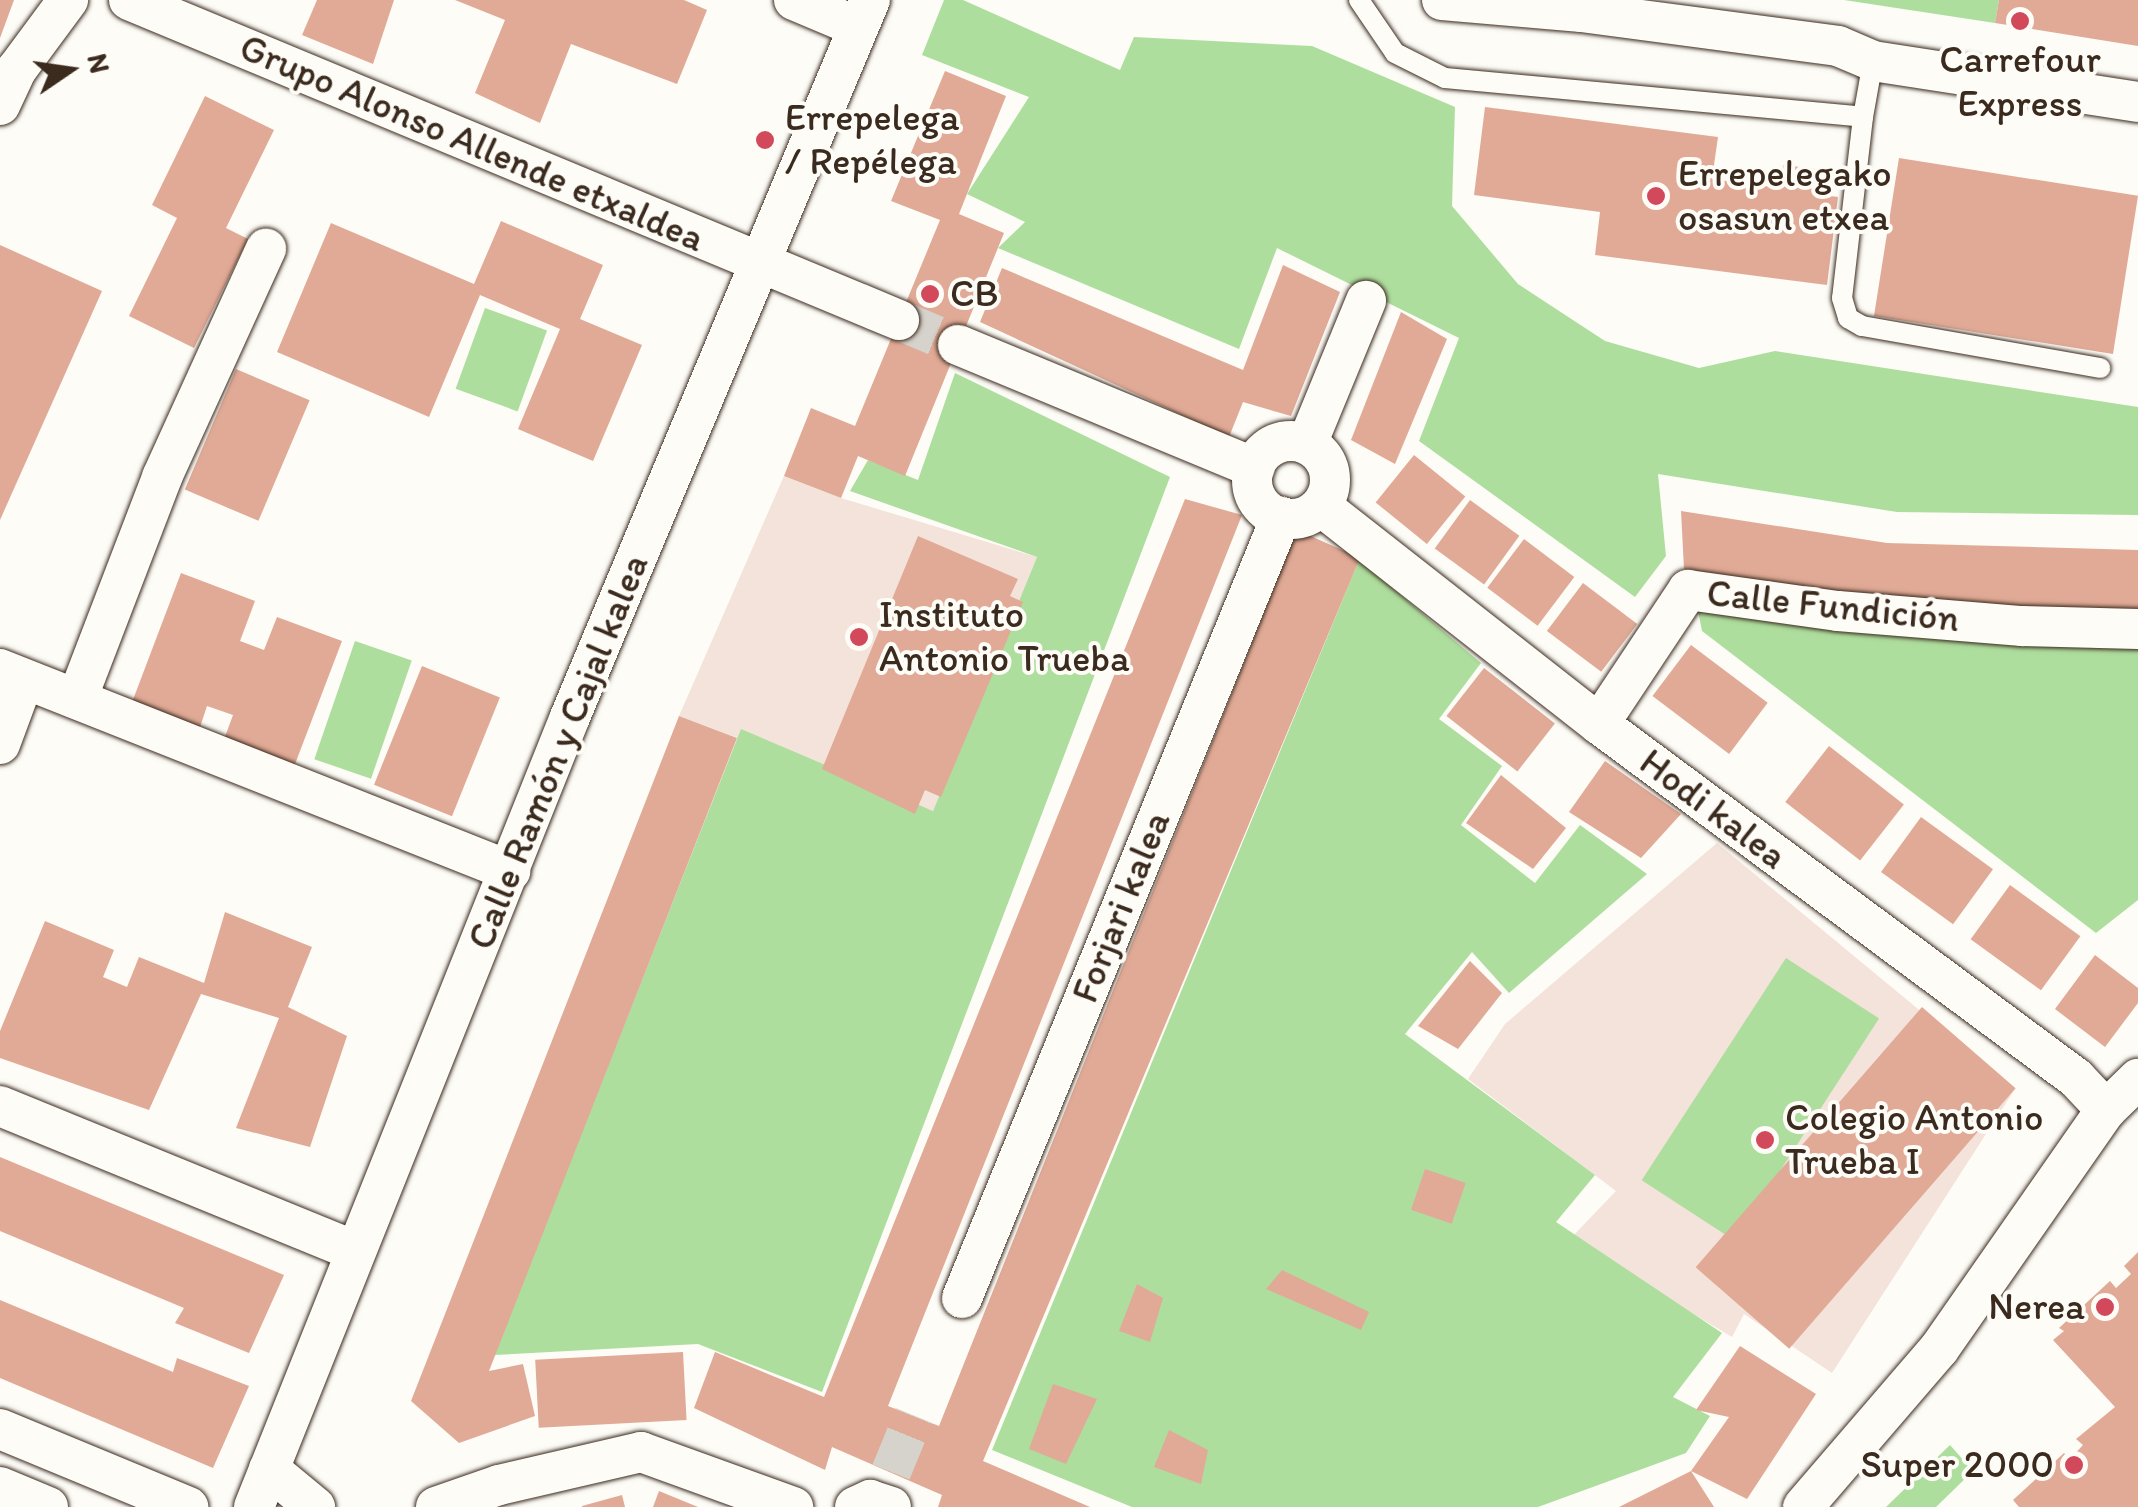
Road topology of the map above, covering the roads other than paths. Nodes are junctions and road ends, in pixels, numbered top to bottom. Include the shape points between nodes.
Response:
1 (68, 0) edge
2 (128, 0) edge
3 (794, 0) edge
4 (1359, 0) edge
5 (1442, 0) edge
6 (1581, 6) edge
7 (864, 14) edge
8 (1873, 61) junction
9 (9, 70) edge
10 (2138, 102) edge
11 (0, 105) edge
12 (1864, 117) junction
13 (266, 249) dead end
14 (760, 262) junction
15 (1366, 301) dead end
16 (899, 320) tunnel mouth
17 (958, 345) tunnel mouth
18 (2100, 368) dead end
19 (1307, 444) junction
20 (1255, 468) junction
21 (1320, 506) junction
22 (1281, 517) junction
23 (2138, 629) edge
24 (12, 674) edge
25 (77, 699) junction
26 (1599, 724) junction
27 (0, 744) edge
28 (510, 871) junction
29 (2138, 1079) edge
30 (0, 1106) edge
31 (2106, 1110) junction
32 (356, 1251) junction
33 (962, 1298) dead end
34 (0, 1429) edge
35 (269, 1470) junction
36 (0, 1487) edge
37 (48, 1507) edge
38 (188, 1507) edge
39 (254, 1507) edge
40 (314, 1507) edge
41 (436, 1507) edge
42 (793, 1507) edge
43 (1804, 1507) edge

1 - 9 street
2 - 14 street, Grupo Alonso Allende etxaldea
3 - 7 street
4 - 12 lane via 1395,52 1444,78
5 - 6 street
6 - 8 street via 1838,46
7 - 14 street, Calle Ramón y Cajal kalea
8 - 10 street
8 - 12 lane
9 - 11 street
12 - 18 lane via 1842,298 1848,318 1862,326
13 - 25 street via 162,477
14 - 16 street
14 - 28 street, Calle Ramón y Cajal kalea
15 - 19 street
17 - 20 street
19 - 20 street via 1272,446
19 - 21 street via 1329,472
20 - 22 street via 1256,496
21 - 22 street via 1302,517
21 - 26 street, Hodi kalea
22 - 33 street, Forjari kalea
23 - 26 street, Calle Fundición via 1838,612 1688,590
24 - 25 street
24 - 27 street
25 - 28 street
26 - 31 street, Hodi kalea via 2076,1078
28 - 32 street, Calle Ramón y Cajal kalea
29 - 31 street
30 - 32 street
31 - 43 street via 1938,1349
32 - 35 street, Calle Ramón y Cajal kalea
34 - 38 street
35 - 39 street, Calle Ramón y Cajal kalea
35 - 40 street
36 - 37 street
41 - 42 street via 642,1452

